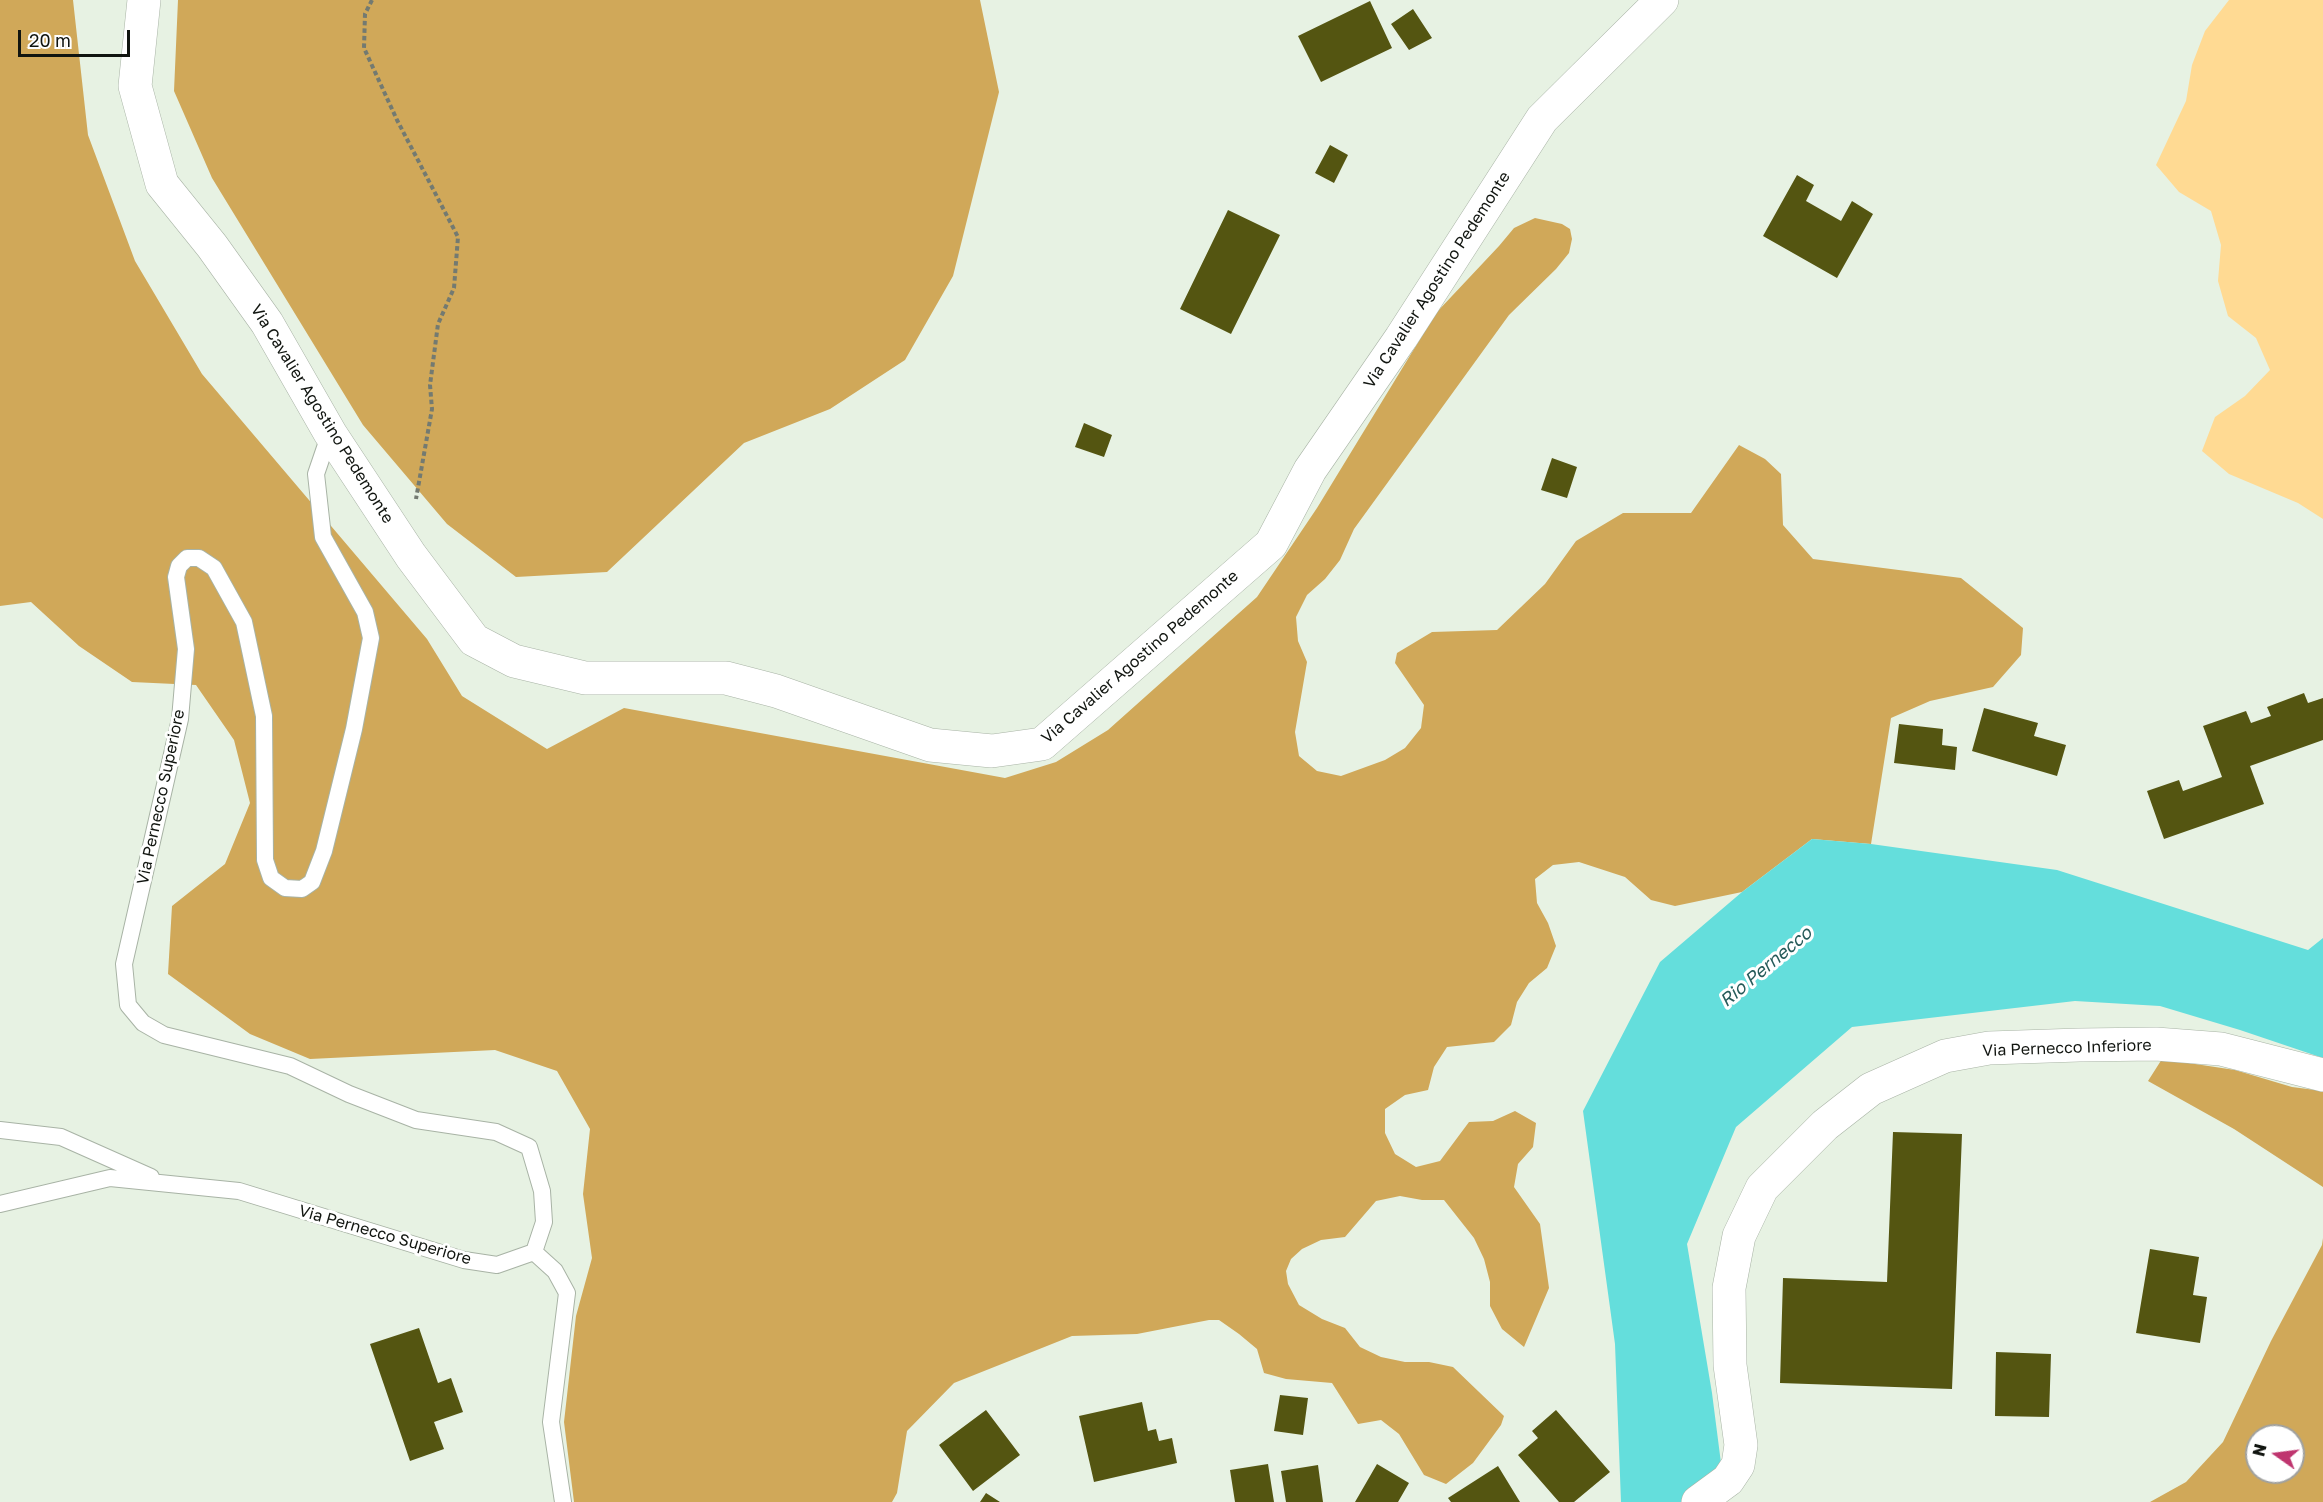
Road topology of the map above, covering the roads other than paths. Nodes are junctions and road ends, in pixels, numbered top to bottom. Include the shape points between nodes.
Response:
1 (144, 0) edge
2 (1662, 0) edge
3 (330, 433) junction
4 (2323, 1075) edge
5 (0, 1130) edge
6 (165, 1183) junction
7 (0, 1204) edge
8 (534, 1252) junction
9 (563, 1502) edge
10 (1698, 1502) edge

1 - 3 main road, Via Cavalier Agostino Pedemonte via 135,86 162,184 267,323
2 - 3 main road, Via Cavalier Agostino Pedemonte via 1542,119 1401,338 1310,470 1271,544 1042,744 992,750 930,745 776,691 726,678 585,678 514,661 474,640 417,564
3 - 8 lane, Via Pernecco Superiore via 316,474 323,537 365,612 370,638 354,729 324,851 312,882 302,889 285,888 271,878 265,860 264,716 244,622 214,568 199,558 187,558 176,577 186,650 180,719 124,964 128,1005 143,1023 164,1035 290,1066 416,1120 496,1132 529,1147 542,1191 544,1222
4 - 10 main road, Via Pernecco Inferiore via 2221,1049 2156,1044 2068,1045 1989,1048 1945,1056 1871,1089 1825,1125 1762,1188 1739,1236 1729,1288 1731,1365 1741,1445 1738,1465 1728,1480
5 - 6 lane, Via Pernecco Superiore via 61,1137
6 - 7 lane, Via Pernecco Superiore via 110,1178
6 - 8 lane, Via Pernecco Superiore via 239,1191 464,1260 497,1265
8 - 9 lane via 555,1271 567,1293 551,1422

